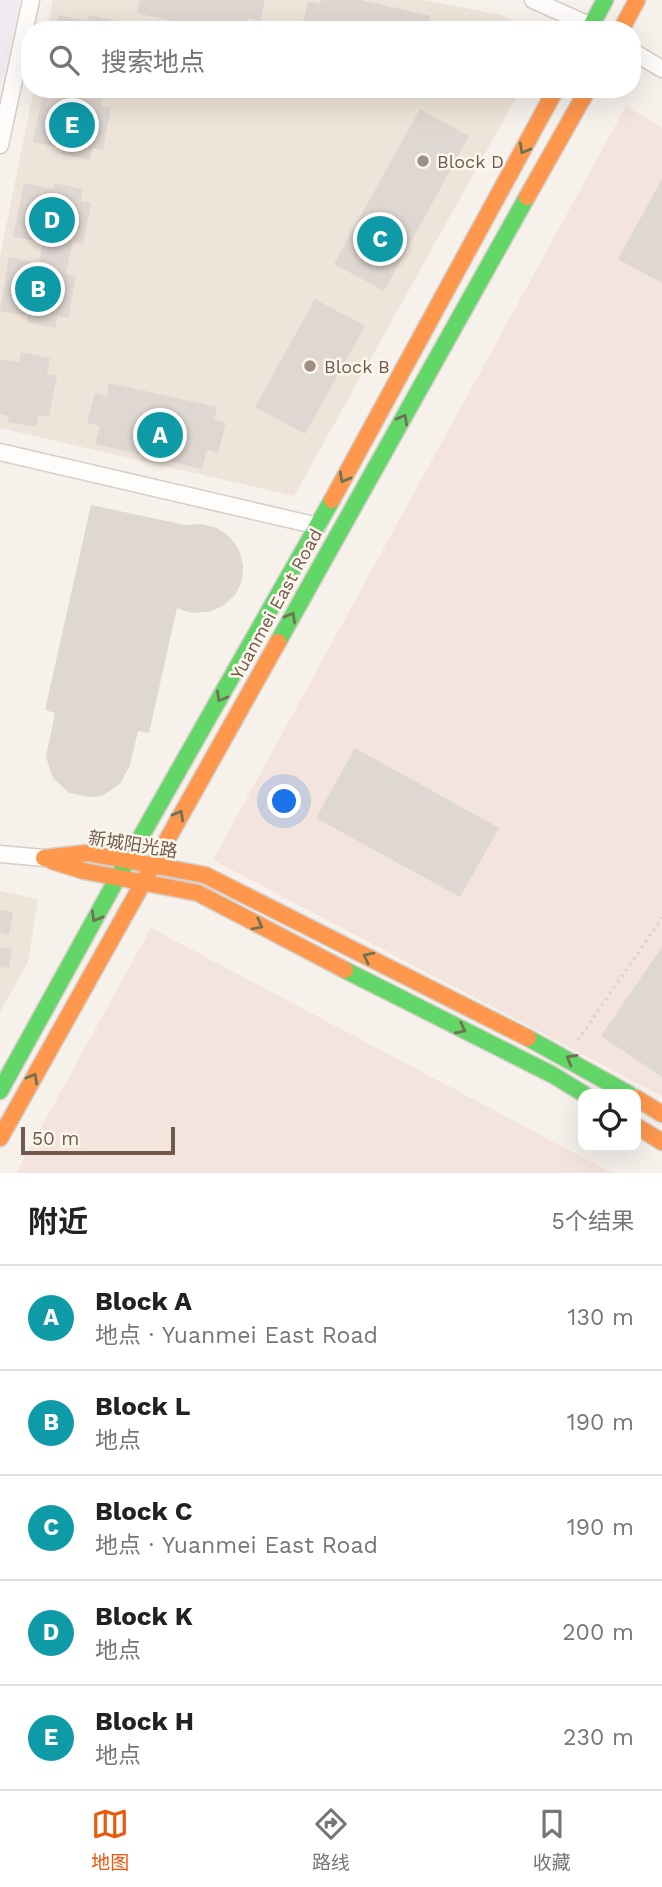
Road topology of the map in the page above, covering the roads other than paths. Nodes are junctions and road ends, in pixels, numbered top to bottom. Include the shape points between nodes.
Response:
1 (31, 0) edge
2 (533, 0) edge
3 (605, 0) edge
4 (637, 0) edge
5 (27, 21) edge
6 (578, 21) edge
7 (596, 21) edge
8 (626, 21) edge
9 (21, 47) edge
10 (641, 56) edge
11 (662, 69) edge
12 (551, 98) edge
13 (583, 98) edge
14 (0, 145) edge
15 (0, 452) edge
16 (318, 526) junction
17 (0, 854) edge
18 (44, 858) junction
19 (128, 861) junction
20 (151, 865) junction
21 (118, 877) junction
22 (142, 882) junction
23 (621, 1089) edge
24 (578, 1090) edge
25 (0, 1091) edge
26 (641, 1101) edge
27 (662, 1114) edge
28 (641, 1129) edge
29 (0, 1138) edge
30 (662, 1142) edge

1 - 5 street
2 - 6 street
3 - 7 street
4 - 8 street
9 - 14 street
10 - 11 street
12 -> 16 street, Yuanmei East Road
20 -> 13 street, Yuanmei East Road
15 - 16 street
16 -> 19 street, Yuanmei East Road
17 - 18 street
18 - 19 street, 新城阳光路 via 87,853
18 - 21 street, 新城阳光路
19 - 20 street, 新城阳光路
19 - 21 street, Yuanmei East Road
20 - 22 street, Yuanmei East Road
23 -> 20 street, 新城阳光路 via 566,1056 205,875
21 - 22 street, 新城阳光路
21 -> 25 street, Yuanmei East Road
22 -> 24 street, 新城阳光路 via 198,893
29 -> 22 street, Yuanmei East Road
26 - 27 street
28 - 30 street

